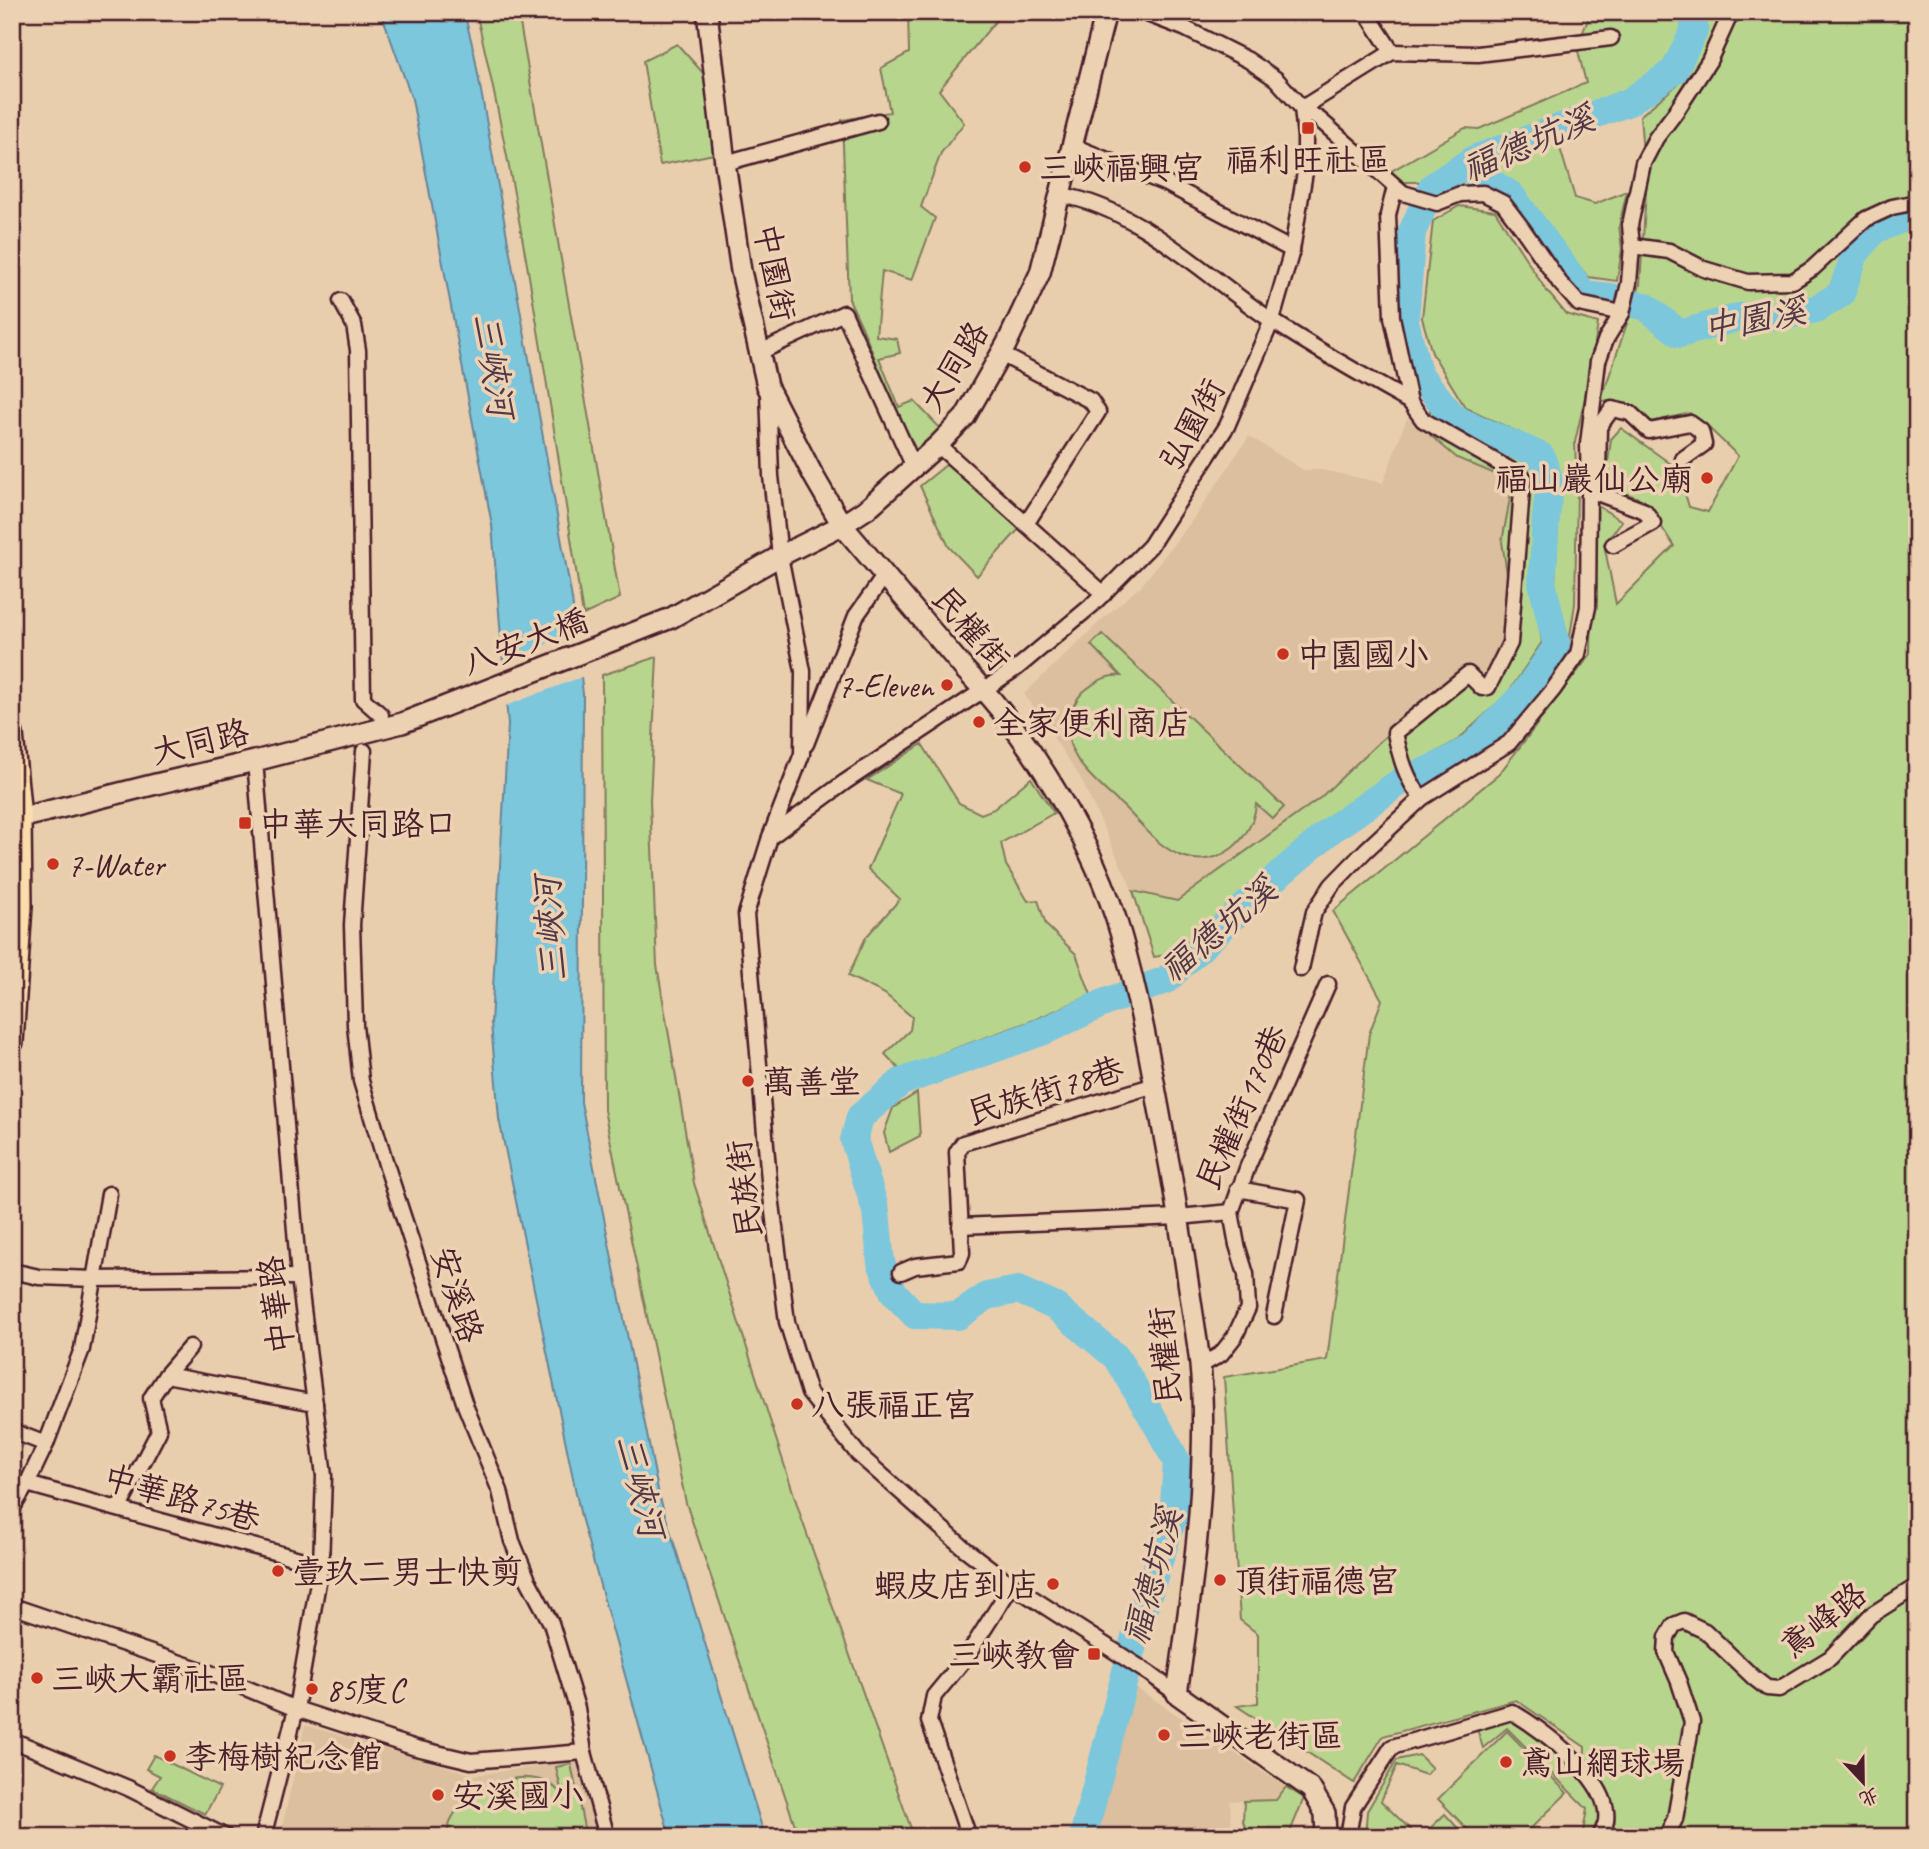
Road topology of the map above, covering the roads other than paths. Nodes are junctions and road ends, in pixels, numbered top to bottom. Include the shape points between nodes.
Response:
1 (707, 12) edge
2 (1107, 12) edge
3 (1142, 12) edge
4 (1366, 12) edge
5 (1733, 12) edge
6 (1611, 38) dead end
7 (1392, 52) junction
8 (1302, 108) junction
9 (878, 121) dead end
10 (1073, 146) junction
11 (725, 163) junction
12 (1399, 190) junction
13 (1061, 195) junction
14 (1917, 202) edge
15 (1632, 246) junction
16 (1292, 250) junction
17 (341, 301) dead end
18 (1622, 313) junction
19 (1272, 320) junction
20 (760, 352) junction
21 (1001, 354) junction
22 (767, 386) junction
23 (1410, 402) junction
24 (938, 445) junction
25 (1682, 459) dead end
26 (914, 467) junction
27 (1589, 490) junction
28 (1026, 524) junction
29 (842, 525) junction
30 (1613, 545) dead end
31 (780, 556) junction
32 (885, 575) junction
33 (1104, 594) junction
34 (671, 618) joint
35 (984, 690) junction
36 (380, 715) dead end
37 (402, 723) joint
38 (12, 734) edge
39 (364, 751) dead end
40 (802, 754) junction
41 (255, 761) junction
42 (1418, 794) junction
43 (16, 819) edge
44 (770, 837) junction
45 (1301, 969) dead end
46 (1328, 984) dead end
47 (12, 1042) edge
48 (1155, 1085) junction
49 (1238, 1189) junction
50 (109, 1194) dead end
51 (1231, 1212) junction
52 (1179, 1217) junction
53 (960, 1226) junction
54 (12, 1271) edge
55 (901, 1272) dead end
56 (299, 1277) junction
57 (94, 1279) junction
58 (1274, 1316) dead end
59 (190, 1347) dead end
60 (1200, 1366) junction
61 (166, 1375) junction
62 (315, 1403) junction
63 (12, 1431) edge
64 (46, 1444) junction
65 (27, 1484) junction
66 (12, 1508) edge
67 (118, 1508) junction
68 (321, 1565) junction
69 (1012, 1585) junction
70 (1917, 1586) edge
71 (12, 1606) edge
72 (1177, 1694) junction
73 (296, 1709) junction
74 (12, 1740) edge
75 (584, 1752) junction
76 (226, 1837) edge
77 (263, 1837) edge
78 (607, 1837) edge
79 (969, 1837) edge
80 (1326, 1837) edge
81 (1348, 1837) edge
82 (1600, 1837) edge
83 (1666, 1837) edge

1 - 11 street, 中園街
2 - 10 street, 大同路
3 - 8 street via 1248,60 1276,79
4 - 7 street
5 - 15 street via 1704,69 1643,163 1629,225
6 - 7 street via 1478,54
7 - 8 street
8 - 12 street
8 - 16 street, 弘園街 via 1305,172
9 - 11 street
10 - 13 street, 大同路
10 - 16 street via 1169,185
11 - 20 street, 中園街 via 741,271
12 - 18 street via 1437,203 1460,194 1483,193 1503,203 1579,304
12 - 23 street via 1388,215 1392,317
13 - 19 street via 1083,199 1140,225
13 - 21 street, 大同路 via 1040,273
14 - 15 street via 1866,219 1793,281 1748,282 1703,269 1669,251
15 - 18 street
16 - 19 street, 弘園街
17 - 36 street via 354,325 358,350 363,699
18 - 27 street via 1598,361 1588,444
19 - 23 street
19 - 33 street, 弘園街 via 1221,437 1150,546
20 - 22 street, 中園街
20 - 26 street via 844,313
21 - 24 street, 大同路 via 965,417
21 - 28 street via 1091,401 1098,412
22 - 29 street, 中園街
22 - 31 street
23 - 42 street via 1423,420 1523,477 1510,643 1488,687 1482,688 1468,674 1395,733 1402,764
24 - 26 street, 大同路
24 - 28 street
25 - 27 street via 1704,444 1701,431 1690,423 1649,431 1630,413 1612,409 1599,428 1598,473
26 - 29 street, 大同路 via 869,508
27 - 30 street via 1645,511 1653,523
27 - 42 street via 1588,607 1578,654 1509,743
28 - 33 street
29 - 31 street, 大同路
29 - 32 street, 民權街
31 - 34 street, 大同路
31 - 40 street via 803,671
32 - 35 street, 民權街
32 - 40 street, 民族街 via 856,615
33 - 35 street, 弘園街
34 - 37 street, 八安大橋
35 - 44 street
35 - 48 street, 民權街 via 1060,797 1104,887 1130,969
37 - 41 street, 大同路
38 - 43 main road
39 - 75 street, 安溪路 via 352,925 361,1081 457,1380 500,1491 512,1541 551,1623 577,1708
40 - 44 street, 民族街
41 - 43 street, 大同路
41 - 56 street, 中華路
42 - 45 street via 1332,885 1314,912
43 - 47 main road via 21,906
44 - 69 street, 民族街 via 746,914 769,1180 787,1322 809,1393 858,1454
46 - 49 street, 民權街170巷
48 - 52 street, 民權街
48 - 53 street, 民族街78巷 via 963,1143 957,1152
49 - 51 street, 民權街170巷
49 - 58 street via 1298,1200
50 - 57 street
51 - 52 street, 民權街170巷
51 - 60 street via 1246,1274 1248,1308 1221,1354
52 - 53 street, 民權街170巷
52 - 60 street, 民權街
53 - 55 street, 民族街78巷 via 959,1261
54 - 57 street
56 - 57 street
56 - 62 street, 中華路
57 - 64 street via 82,1349
59 - 61 street
60 - 72 street, 民權街 via 1198,1544
61 - 62 street
61 - 67 street via 151,1398 159,1431
62 - 68 street, 中華路 via 324,1476
63 - 64 street
64 - 65 street
65 - 66 street
65 - 67 street, 中華路75巷
67 - 68 street, 中華路75巷
68 - 73 street, 中華路
69 - 72 street, 民族街
69 - 79 street via 967,1656 934,1696 929,1721
70 - 83 street, 鳶峰路 via 1871,1615 1830,1658 1779,1689 1767,1688 1754,1678 1704,1631 1684,1621 1674,1625 1666,1652 1692,1722 1675,1819
71 - 73 street via 210,1673
72 - 80 street via 1311,1789 1325,1812
73 - 75 street via 471,1761
73 - 77 street, 中華路
74 - 76 street via 128,1788
75 - 78 street, 安溪路
81 - 82 street via 1353,1807 1392,1747 1512,1712 1553,1739 1597,1787 1606,1820

